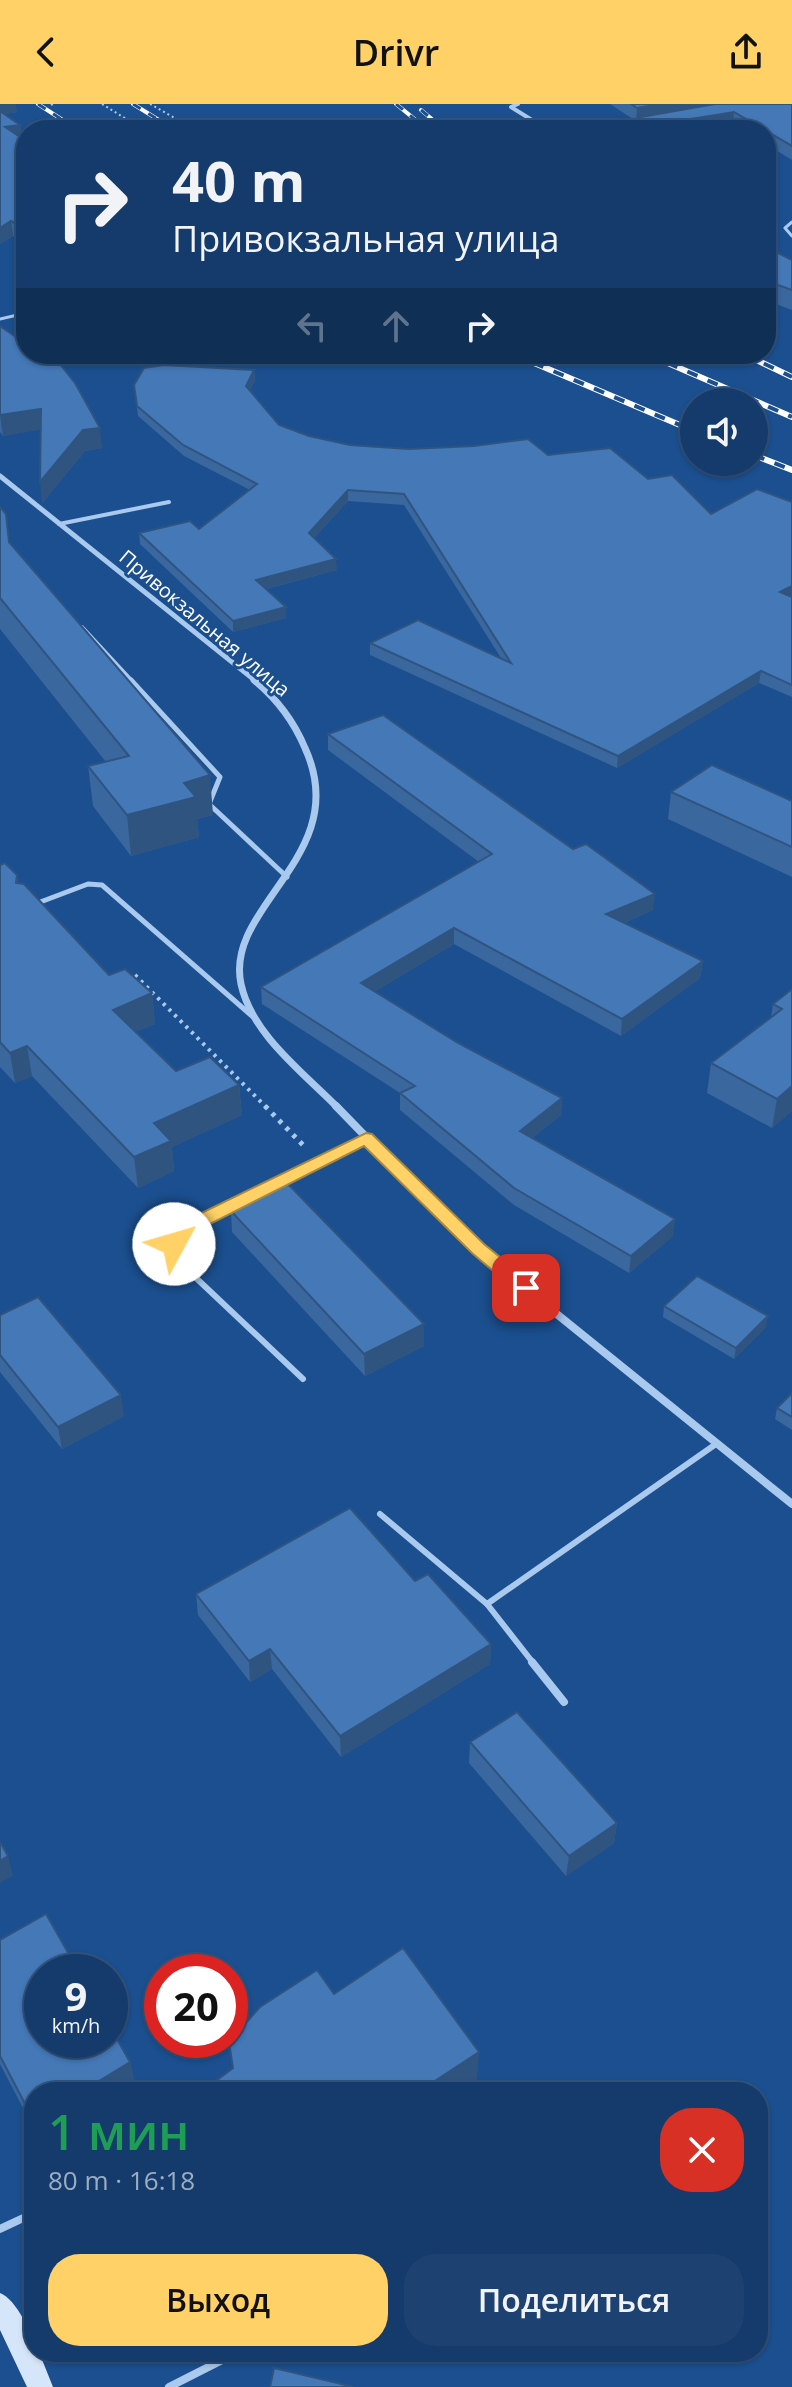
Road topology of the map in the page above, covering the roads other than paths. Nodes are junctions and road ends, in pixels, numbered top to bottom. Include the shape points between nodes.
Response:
1 (518, 104) edge
2 (532, 120) edge
3 (792, 222) edge
4 (792, 236) edge
5 (0, 476) edge
6 (169, 502) dead end
7 (59, 524) junction
8 (79, 624) edge
9 (287, 877) junction
10 (25, 909) edge
11 (252, 1016) junction
12 (366, 1138) junction
13 (303, 1379) dead end
14 (716, 1444) junction
15 (792, 1504) edge
16 (380, 1514) dead end
17 (487, 1604) junction
18 (564, 1702) dead end
19 (24, 2218) edge
20 (0, 2229) edge
21 (0, 2305) edge
22 (24, 2350) edge
23 (30, 2362) edge
24 (218, 2362) edge
25 (40, 2387) edge
26 (169, 2387) edge

1 - 2 street via 511,107
3 - 4 lane via 785,228
5 - 7 street, Привокзальная улица
6 - 7 lane
7 - 9 street, Привокзальная улица via 265,689 290,716 309,748 315,796 311,834
8 - 9 lane via 220,777 209,804
9 - 11 street, Привокзальная улица via 254,922 238,956 240,983
10 - 11 lane via 88,884 102,885
11 - 12 street, Привокзальная улица
12 - 13 lane via 192,1226 174,1244 177,1260
12 - 14 street, Привокзальная улица via 478,1249
14 - 15 street, Привокзальная улица
14 - 17 lane
16 - 17 lane
17 - 18 lane
19 - 20 lane
21 - 22 street
23 - 25 street
24 - 26 lane

